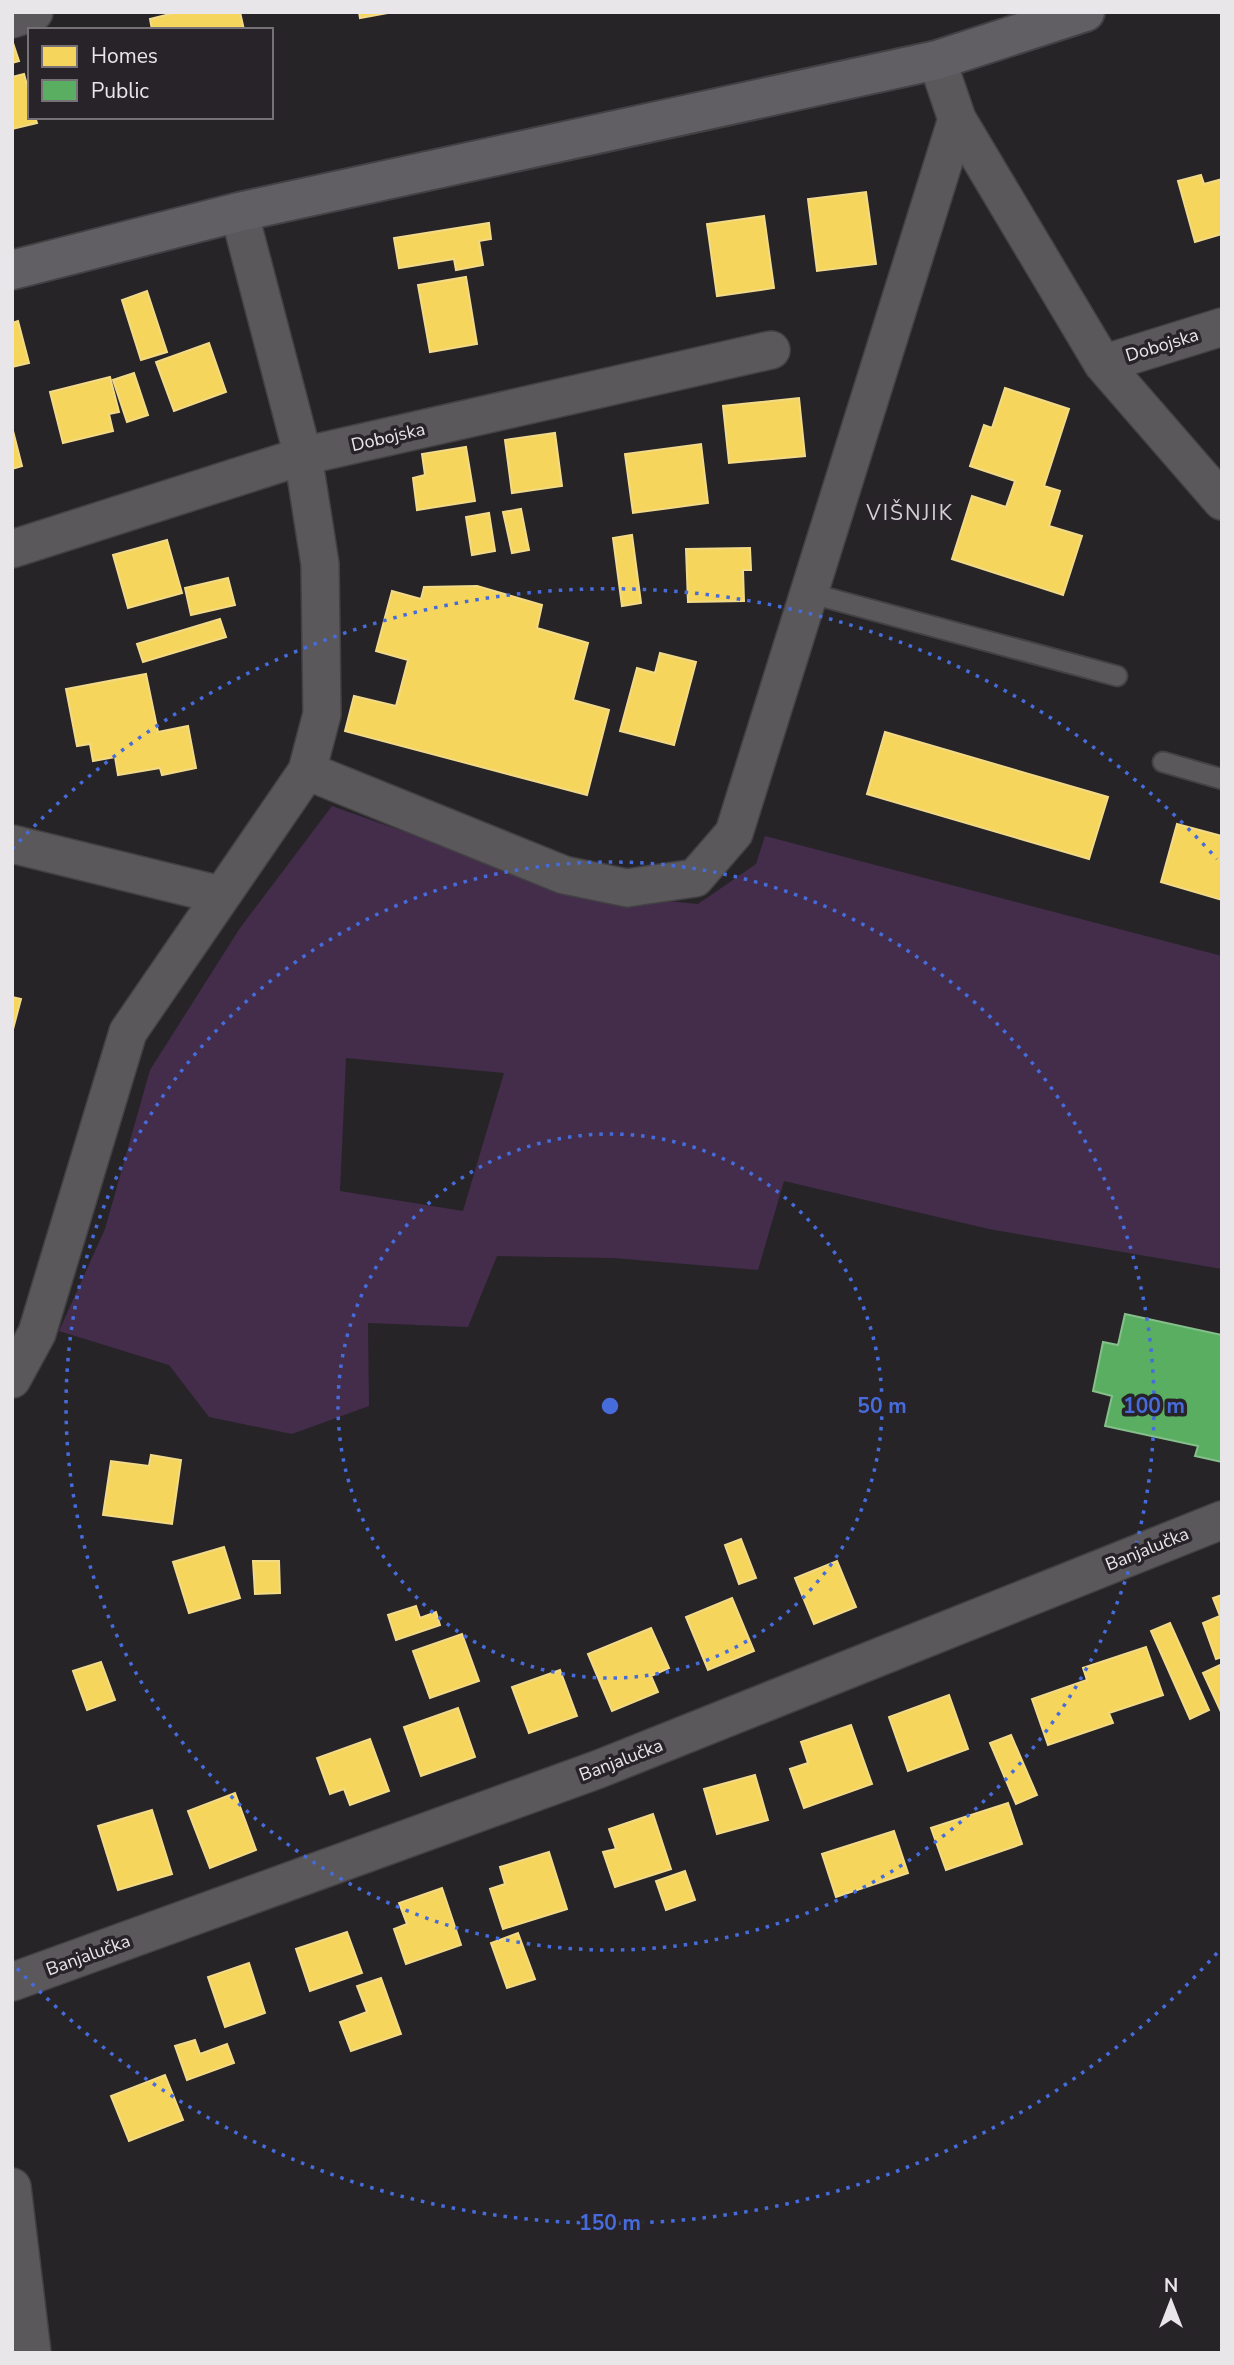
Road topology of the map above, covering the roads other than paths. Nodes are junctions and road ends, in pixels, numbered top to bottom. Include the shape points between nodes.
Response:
1 (34, 12) edge
2 (1085, 12) edge
3 (12, 19) edge
4 (937, 60) junction
5 (957, 119) junction
6 (239, 212) junction
7 (12, 270) edge
8 (1222, 327) edge
9 (771, 350) dead end
10 (1103, 364) junction
11 (303, 456) junction
12 (1222, 501) edge
13 (12, 549) edge
14 (809, 593) junction
15 (1117, 676) dead end
16 (1163, 762) dead end
17 (307, 771) junction
18 (1222, 779) edge
19 (12, 844) edge
20 (220, 895) junction
21 (12, 1379) edge
22 (1222, 1520) edge
23 (12, 1982) edge
24 (12, 2187) edge
25 (32, 2353) edge

1 - 3 street
2 - 4 main road
4 - 5 street
4 - 6 main road
5 - 10 street
5 - 14 street
6 - 7 main road
6 - 11 street
8 - 10 street, Dobojska
9 - 11 street, Dobojska
10 - 12 street
11 - 13 street, Dobojska
11 - 17 street via 320,564 323,646 322,714
14 - 15 lane
14 - 17 street via 734,833 695,878 627,888 564,875
16 - 18 lane
17 - 20 street
19 - 20 street
20 - 21 street via 128,1032 37,1333
22 - 23 street, Banjalučka via 599,1769
24 - 25 street

